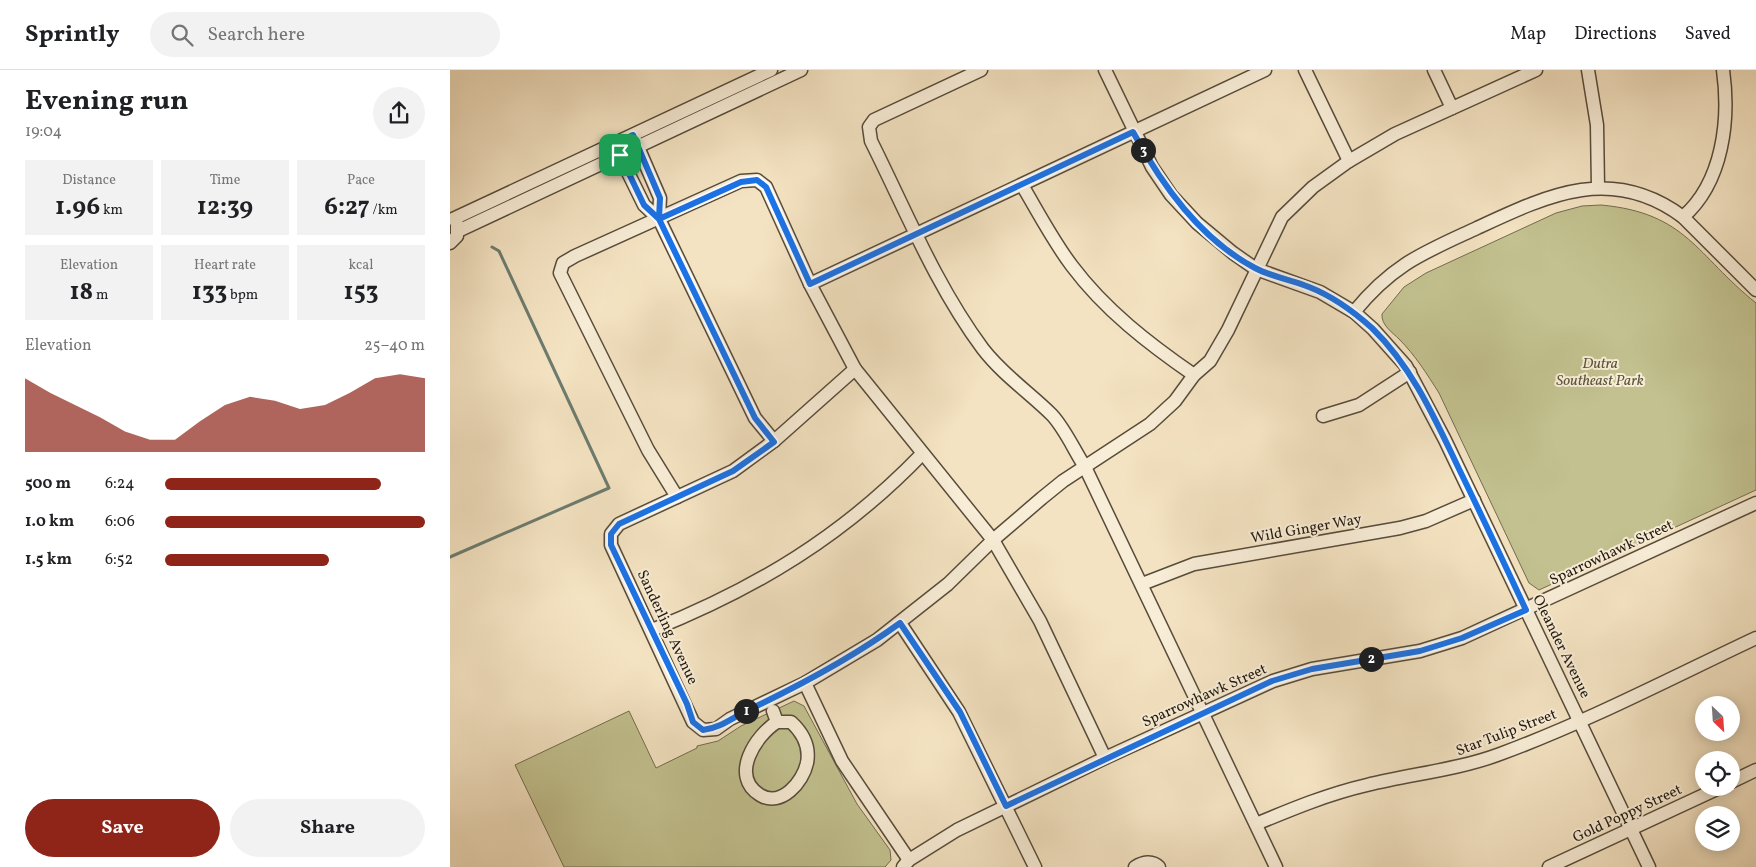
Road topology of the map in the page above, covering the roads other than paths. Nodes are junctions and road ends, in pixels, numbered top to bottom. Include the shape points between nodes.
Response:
1 (771, 70) edge
2 (801, 70) edge
3 (981, 70) edge
4 (1104, 70) edge
5 (1265, 70) edge
6 (1305, 70) edge
7 (1434, 70) edge
8 (1536, 70) edge
9 (1588, 70) edge
10 (1723, 70) edge
11 (1452, 108) junction
12 (660, 130) junction
13 (1133, 132) junction
14 (635, 141) junction
15 (617, 149) junction
16 (1349, 161) junction
17 (1022, 185) junction
18 (1598, 188) junction
19 (451, 218) edge
20 (1683, 218) junction
21 (659, 219) junction
22 (458, 231) junction
23 (915, 234) junction
24 (450, 244) edge
25 (1256, 268) junction
26 (810, 284) junction
27 (1756, 290) edge
28 (1354, 312) junction
29 (855, 369) junction
30 (1410, 372) junction
31 (1194, 375) junction
32 (1323, 416) dead end
33 (774, 442) junction
34 (922, 454) junction
35 (1085, 467) junction
36 (677, 497) junction
37 (1474, 500) junction
38 (1756, 503) edge
39 (993, 540) junction
40 (1142, 584) junction
41 (1526, 610) junction
42 (900, 623) junction
43 (652, 630) junction
44 (1756, 638) edge
45 (805, 683) junction
46 (1202, 713) junction
47 (1579, 721) junction
48 (807, 728) joint
49 (1105, 758) junction
50 (1756, 770) edge
51 (1740, 778) edge
52 (1701, 796) edge
53 (1006, 806) junction
54 (1256, 824) junction
55 (1631, 829) junction
56 (906, 864) edge
57 (1035, 867) edge
58 (1135, 867) edge
59 (1159, 867) edge
60 (1276, 867) edge
61 (1549, 867) edge
62 (1649, 867) edge

1 - 12 street
2 - 12 street
3 - 23 street via 874,120 868,127 871,141
4 - 13 street, Oleander Avenue
5 - 13 street
6 - 16 street
7 - 11 street
8 - 11 street
9 - 18 street via 1597,125
10 - 20 street via 1726,105 1719,157 1702,195
11 - 16 street via 1396,134
12 - 14 street
13 - 17 street
13 - 25 street, Oleander Avenue via 1171,195 1196,222
14 - 15 street
14 - 21 street via 660,198
15 - 19 street
15 - 21 street via 644,205
15 - 22 street
16 - 25 street via 1314,187 1282,218
17 - 23 street
17 - 31 street via 1050,233 1079,273 1116,314 1156,349
18 - 20 street via 1636,192 1670,207
18 - 28 street via 1563,192 1537,200 1418,256 1389,275
19 - 22 street
20 - 27 street
21 - 26 street via 741,182 757,180 766,187
21 - 33 street via 755,418
21 - 36 street via 575,256 563,264 560,273 648,450
22 - 24 street
23 - 26 street
23 - 35 street via 984,350 1053,416
25 - 28 street, Oleander Avenue via 1320,292
25 - 31 street via 1228,330 1210,361
26 - 29 street
28 - 30 street, Oleander Avenue
29 - 33 street
29 - 34 street
30 - 32 street via 1359,405
30 - 37 street, Oleander Avenue
31 - 35 street via 1175,401 1150,424
33 - 36 street via 733,471
34 - 39 street
34 - 43 street via 830,536 778,570 695,613
35 - 39 street
35 - 40 street
36 - 43 street, Sanderling Avenue via 619,524 611,534 611,545
37 - 40 street, Wild Ginger Way via 1426,521 1400,528 1194,564
37 - 41 street, Oleander Avenue
38 - 41 street, Sparrowhawk Street
39 - 42 street via 948,584
39 - 49 street via 1032,607
40 - 46 street
41 - 46 street, Sparrowhawk Street via 1462,638 1420,651 1312,669 1272,681
41 - 47 street, Oleander Avenue
42 - 45 street
42 - 53 street via 960,712
43 - 45 street, Sanderling Avenue via 693,722 703,730 716,729
44 - 47 street, Star Tulip Street
45 - 56 street via 842,761
46 - 49 street, Sparrowhawk Street
46 - 54 street
47 - 54 street, Star Tulip Street via 1499,754 1449,770 1368,784
47 - 55 street, Oleander Avenue
48 - 48 street via 808,753 804,774 791,791 777,798 760,796 749,784 746,765 751,748 775,717
49 - 53 street, Sparrowhawk Street
50 - 51 street
52 - 55 street, Gold Poppy Street
53 - 56 street, Sparrowhawk Street via 957,830
53 - 57 street
54 - 60 street
55 - 61 street, Gold Poppy Street
55 - 62 street, Oleander Avenue
58 - 59 street via 1143,862 1155,863

